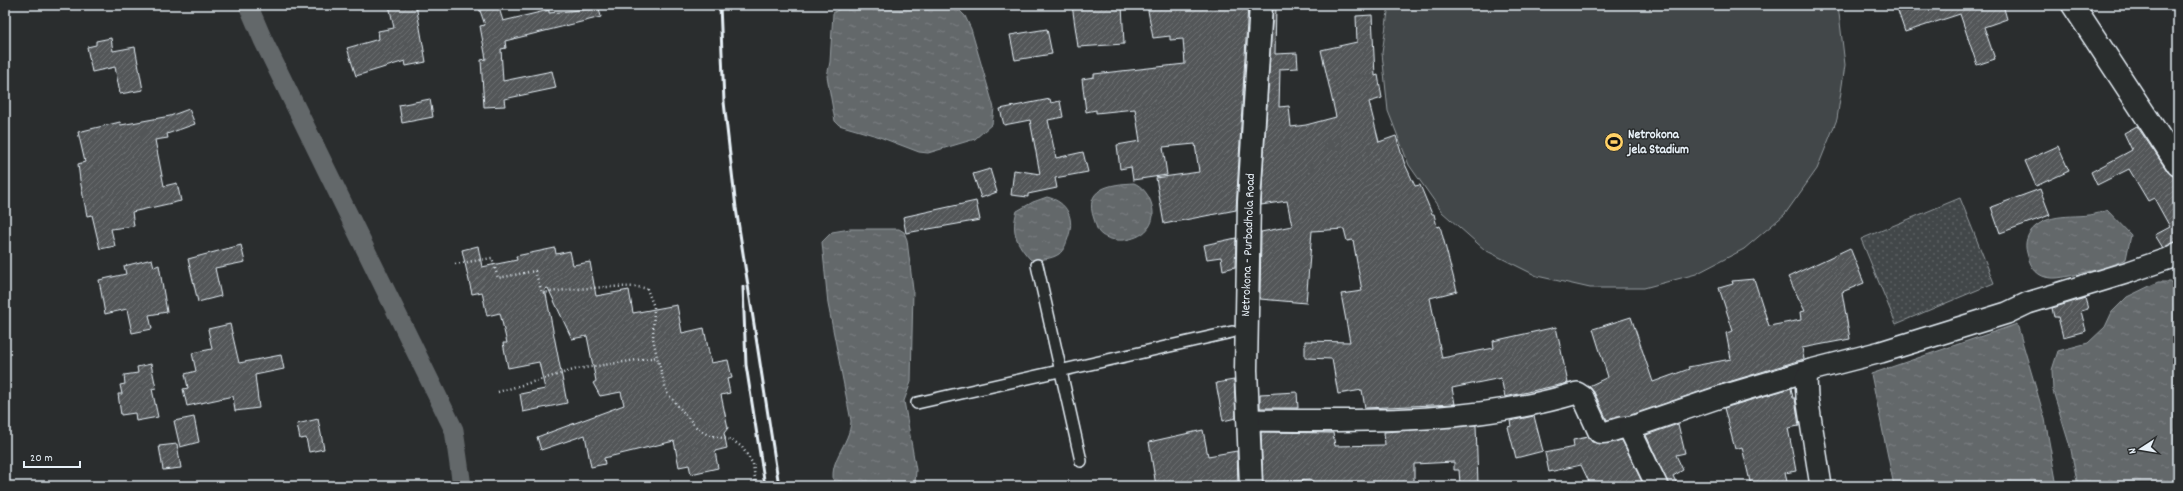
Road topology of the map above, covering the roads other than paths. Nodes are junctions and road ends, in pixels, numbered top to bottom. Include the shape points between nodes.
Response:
1 (1261, 5) edge
2 (2073, 5) edge
3 (2178, 165) edge
4 (2178, 253) edge
5 (1037, 265) dead end
6 (1232, 332) dead end
7 (1060, 369) junction
8 (1811, 370) junction
9 (917, 403) dead end
10 (1248, 420) junction
11 (1629, 428) junction
12 (1081, 461) dead end
13 (1251, 486) edge
14 (1657, 486) edge
15 (1821, 486) edge

1 - 10 main road, Netrokona - Purbadhola Road via 1249,202 1246,370
2 - 3 main road
4 - 8 street via 2129,272 2028,303 2007,313 1881,352
5 - 7 lane
6 - 7 lane
7 - 9 lane
7 - 12 lane
8 - 11 street
8 - 15 street via 1806,378 1807,397
10 - 11 street via 1397,420 1512,408 1577,392 1583,397 1599,432
10 - 13 main road, Netrokona - Purbadhola Road
11 - 14 street

